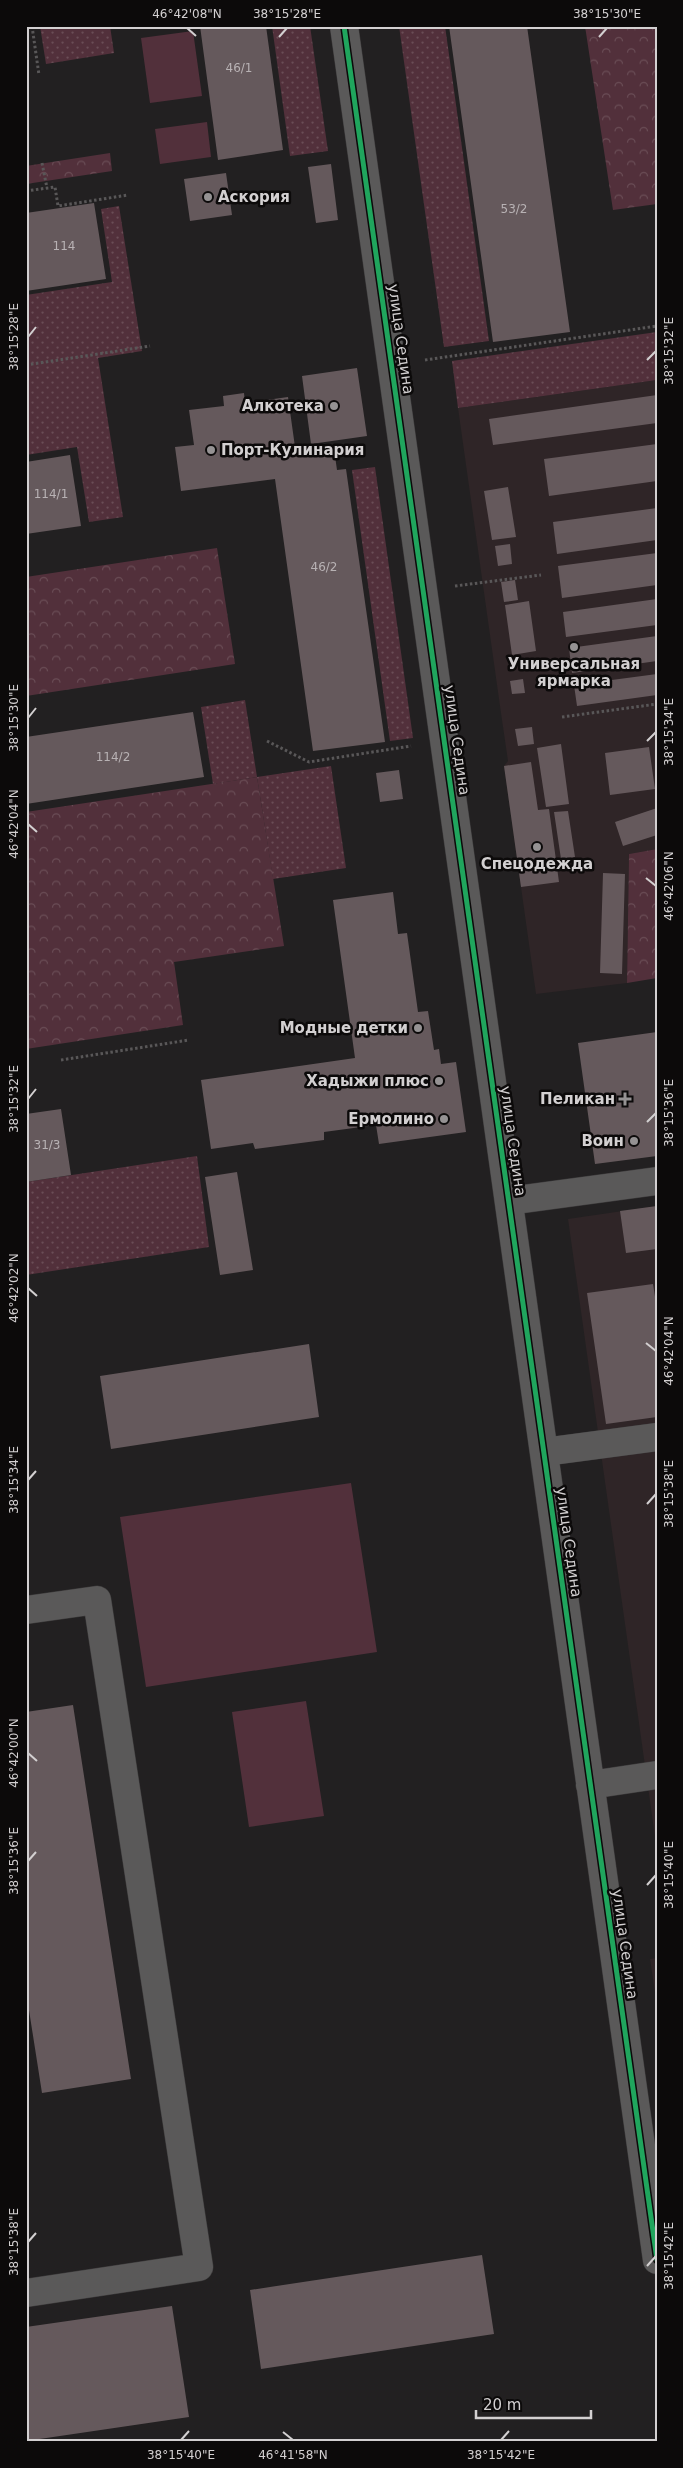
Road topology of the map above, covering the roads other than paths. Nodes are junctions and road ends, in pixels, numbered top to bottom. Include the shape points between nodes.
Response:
1 (344, 26) edge
2 (657, 1180) edge
3 (509, 1201) junction
4 (657, 1436) edge
5 (544, 1452) junction
6 (26, 1610) edge
7 (657, 1775) edge
8 (590, 1785) junction
9 (657, 2260) edge
10 (26, 2293) edge

1 - 3 street, улица Седина
2 - 3 street
3 - 5 street, улица Седина
4 - 5 street
5 - 8 street, улица Седина
6 - 10 street via 97,1600 199,2267
7 - 8 street
8 - 9 street, улица Седина

